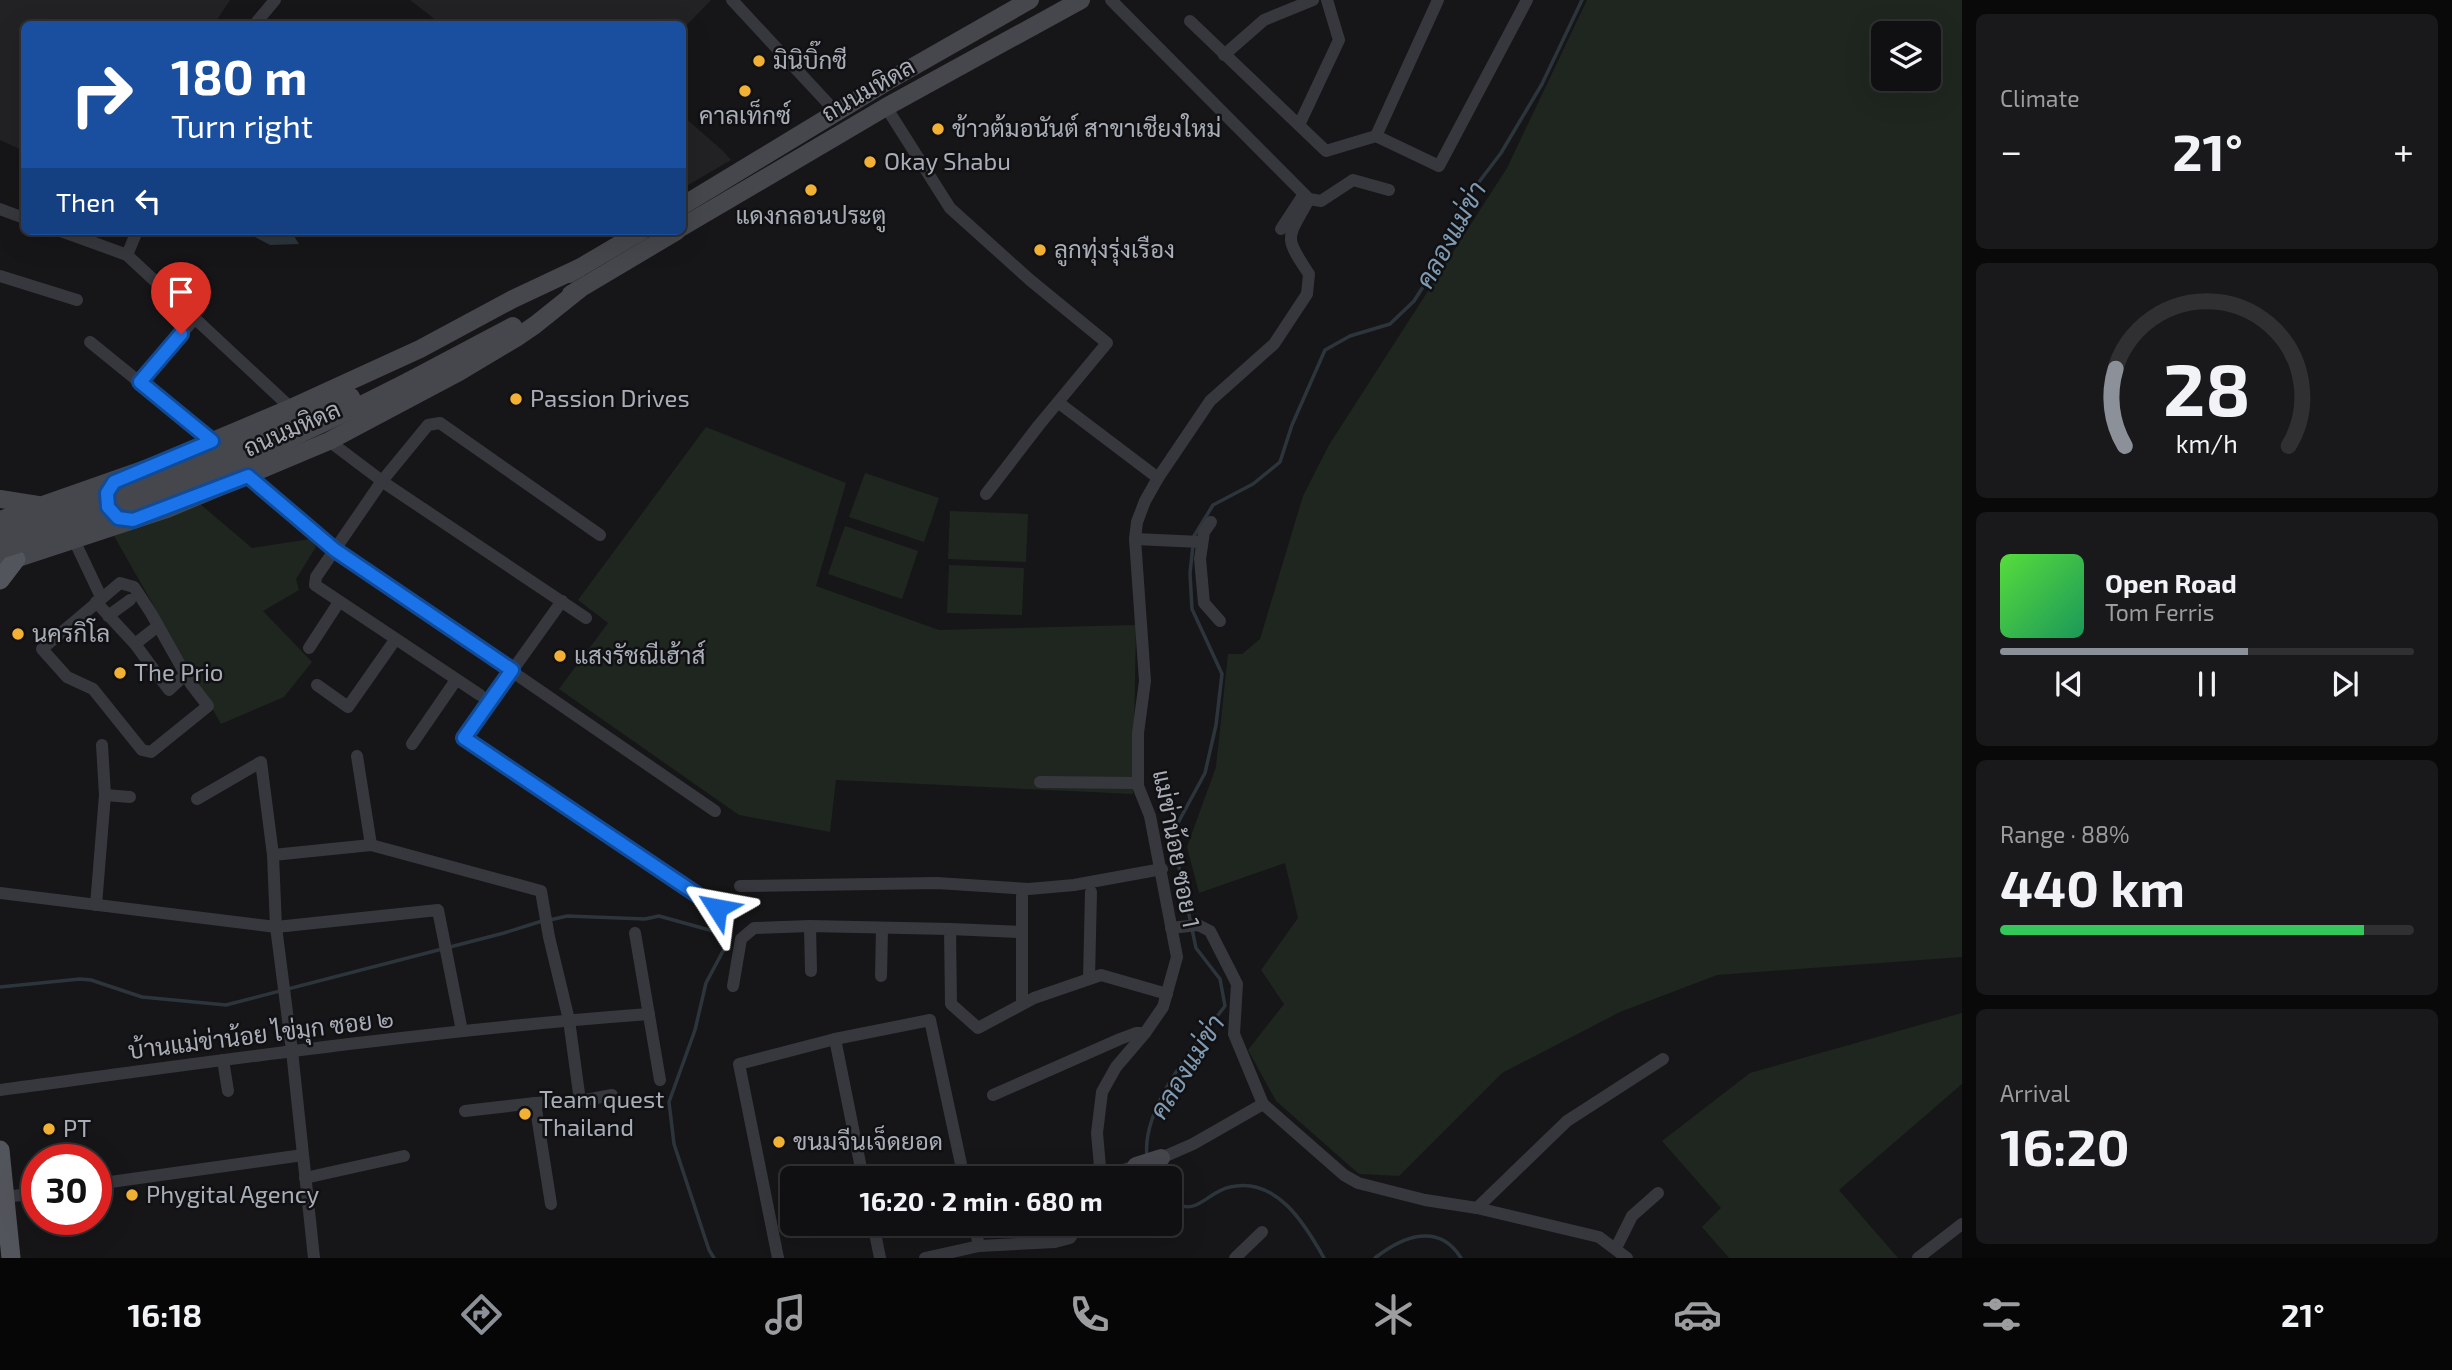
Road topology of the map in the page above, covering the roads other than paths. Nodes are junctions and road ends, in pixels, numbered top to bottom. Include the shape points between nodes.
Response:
1 (275, 0) edge
2 (732, 0) edge
3 (1030, 0) edge
4 (1081, 0) edge
5 (1111, 0) edge
6 (1313, 0) edge
7 (1327, 0) edge
8 (1438, 0) edge
9 (1527, 0) edge
10 (258, 21) edge
11 (1190, 21) dead end
12 (1224, 55) junction
13 (886, 107) junction
14 (836, 112) junction
15 (1299, 125) junction
16 (1376, 136) junction
17 (1388, 190) dead end
18 (1307, 196) junction
19 (686, 204) edge
20 (0, 209) edge
21 (21, 217) edge
22 (686, 226) edge
23 (1282, 229) dead end
24 (72, 235) edge
25 (135, 235) edge
26 (635, 235) edge
27 (670, 235) edge
28 (127, 255) junction
29 (579, 268) junction
30 (0, 276) edge
31 (580, 289) junction
32 (77, 300) dead end
33 (195, 318) junction
34 (89, 342) dead end
35 (406, 376) junction
36 (140, 382) junction
37 (1059, 403) junction
38 (291, 408) junction
39 (212, 441) junction
40 (329, 441) junction
41 (248, 476) junction
42 (1158, 478) junction
43 (118, 479) junction
44 (382, 481) junction
45 (986, 494) dead end
46 (0, 499) edge
47 (44, 506) junction
48 (0, 520) edge
49 (133, 520) junction
50 (1211, 522) dead end
51 (600, 534) dead end
52 (0, 536) edge
53 (1135, 539) junction
54 (74, 540) junction
55 (1195, 542) junction
56 (335, 550) junction
57 (5, 558) edge
58 (0, 580) edge
59 (98, 600) junction
60 (130, 600) dead end
61 (562, 601) junction
62 (339, 602) junction
63 (108, 617) junction
64 (586, 618) dead end
65 (1220, 621) dead end
66 (158, 626) junction
67 (395, 640) junction
68 (135, 644) junction
69 (309, 648) dead end
70 (512, 670) junction
71 (186, 674) junction
72 (456, 680) junction
73 (317, 685) dead end
74 (480, 695) dead end
75 (412, 744) dead end
76 (102, 745) dead end
77 (357, 757) dead end
78 (1040, 782) dead end
79 (1138, 783) junction
80 (105, 795) junction
81 (130, 797) dead end
82 (198, 799) dead end
83 (715, 811) dead end
84 (371, 845) junction
85 (273, 855) junction
86 (1162, 869) junction
87 (740, 886) dead end
88 (1091, 892) dead end
89 (0, 893) edge
90 (1022, 896) dead end
91 (96, 905) junction
92 (717, 908) dead end
93 (276, 926) junction
94 (810, 926) junction
95 (1171, 928) junction
96 (882, 929) junction
97 (950, 929) junction
98 (1021, 932) junction
99 (635, 933) dead end
100 (811, 971) dead end
101 (881, 975) dead end
102 (1089, 979) junction
103 (733, 986) dead end
104 (1167, 995) junction
105 (1023, 1004) junction
106 (649, 1014) junction
107 (569, 1020) junction
108 (462, 1031) junction
109 (1145, 1033) junction
110 (835, 1039) junction
111 (292, 1051) junction
112 (1663, 1059) dead end
113 (223, 1060) junction
114 (660, 1080) dead end
115 (0, 1090) edge
116 (228, 1091) dead end
117 (612, 1095) dead end
118 (993, 1095) dead end
119 (580, 1101) junction
120 (535, 1104) junction
121 (1263, 1104) junction
122 (465, 1111) dead end
123 (0, 1150) edge
124 (303, 1155) junction
125 (404, 1156) dead end
126 (1161, 1158) joint
127 (861, 1166) edge
128 (961, 1166) edge
129 (1100, 1166) edge
130 (1136, 1166) edge
131 (305, 1178) junction
132 (112, 1182) edge
133 (1658, 1193) dead end
134 (21, 1195) edge
135 (5, 1197) junction
136 (551, 1204) dead end
137 (1477, 1208) junction
138 (1962, 1224) edge
139 (1262, 1232) dead end
140 (876, 1236) edge
141 (977, 1236) edge
142 (1071, 1236) edge
143 (979, 1246) junction
144 (1616, 1248) junction
145 (1003, 1252) edge
146 (309, 1257) edge
147 (10, 1258) edge
148 (778, 1258) edge
149 (880, 1258) edge
150 (925, 1258) edge
151 (1236, 1258) edge
152 (1627, 1258) edge
153 (1918, 1258) edge

1 - 10 street
2 - 14 street
3 - 14 main road, ถนนมหิดล
4 - 13 main road, ถนนมหิดล
5 - 18 street
6 - 12 street via 1264,20
7 - 15 street via 1339,40
8 - 16 street
9 - 16 street via 1439,166
11 - 12 street
12 - 15 street
13 - 22 main road, ถนนมหิดล
13 - 37 street via 950,208 1107,343
14 - 19 main road, ถนนมหิดล
15 - 16 street via 1326,151
17 - 18 street via 1353,180 1321,201
18 - 23 street
18 - 42 street, แม่ข่าน้อย ซอย 1 via 1289,237 1309,274 1307,294 1274,344 1210,401
20 - 21 street
24 - 28 street
25 - 28 street
26 - 29 main road, ถนนมหิดล
27 - 31 main road, ถนนมหิดล
28 - 33 street
29 - 35 main road, ถนนมหิดล
29 - 38 main road, ถนนมหิดล
30 - 32 street
31 - 35 main road, ถนนมหิดล
31 - 40 main road, ถนนมหิดล via 516,338
33 - 36 street
33 - 38 street
34 - 36 street
35 - 52 main road, ถนนมหิดล, bridge via 99,503
35 - 57 main road, ถนนมหิดล, bridge via 278,445
36 - 39 street
37 - 42 street
37 - 45 street
38 - 39 main road, ถนนมหิดล
39 - 43 main road, ถนนมหิดล
40 - 41 main road, ถนนมหิดล
40 - 44 street
41 - 49 main road, ถนนมหิดล
41 - 56 street
42 - 53 street, แม่ข่าน้อย ซอย 1 via 1137,522
43 - 47 main road, ถนนมหิดล
43 - 49 main road via 107,493 108,507 118,518
44 - 51 street via 429,425 440,423
44 - 56 street
44 - 61 street
46 - 47 main road
47 - 48 main road, ถนนมหิดล
49 - 54 main road, ถนนมหิดล
50 - 55 street
53 - 55 street
53 - 79 street, แม่ข่าน้อย ซอย 1 via 1145,681
54 - 57 main road, ถนนมหิดล
54 - 59 street
55 - 65 street via 1204,603
56 - 62 street via 314,583
56 - 70 street
57 - 58 main road
59 - 63 street
59 - 66 street via 120,583 134,587
59 - 71 street via 43,649 67,677 93,689 146,752 208,706
60 - 63 street
61 - 64 street
61 - 70 street
62 - 67 street
62 - 69 street
63 - 68 street
66 - 68 street
66 - 71 street
67 - 72 street
67 - 73 street via 348,707
68 - 71 street via 169,690
70 - 83 street
70 - 92 street via 464,738
72 - 74 street
72 - 75 street
76 - 80 street
77 - 84 street
78 - 79 street
79 - 86 street, แม่ข่าน้อย ซอย 1
80 - 81 street
80 - 91 street
82 - 85 street via 261,762
84 - 85 street
84 - 107 street via 541,891
85 - 93 street
86 - 87 street via 1029,889 937,883
86 - 95 street, แม่ข่าน้อย ซอย 1
88 - 102 street
89 - 91 street
90 - 98 street
91 - 93 street
93 - 108 street via 438,909
93 - 111 street
94 - 96 street
94 - 100 street
94 - 103 street via 754,928 747,933 741,939
95 - 104 street, แม่ข่าน้อย ซอย 1 via 1177,957
95 - 121 street via 1198,925 1210,932 1237,984 1234,1034
96 - 97 street
96 - 101 street
97 - 98 street
97 - 105 street via 951,1004 978,1028
98 - 105 street
99 - 106 street
102 - 104 street via 1101,975
102 - 105 street
104 - 109 street, แม่ข่าน้อย ซอย 1
106 - 107 street, บ้านแม่ข่าน้อย ไข่มุก ซอย ๒
106 - 114 street
107 - 108 street, บ้านแม่ข่าน้อย ไข่มุก ซอย ๒
107 - 119 street
108 - 111 street, บ้านแม่ข่าน้อย ไข่มุก ซอย ๒
109 - 118 street via 1120,1039
109 - 129 street, แม่ข่าน้อย ซอย 1 via 1102,1092 1097,1133
110 - 127 street
110 - 128 street via 930,1020
110 - 148 street via 739,1064
111 - 113 street, บ้านแม่ข่าน้อย ไข่มุก ซอย ๒
111 - 124 street
112 - 137 street via 1567,1121
113 - 115 street, บ้านแม่ข่าน้อย ไข่มุก ซอย ๒
113 - 116 street
117 - 119 street
119 - 120 street
120 - 122 street
120 - 136 street
121 - 126 street
121 - 137 street via 1358,1183
123 - 135 main road
124 - 131 street
124 - 132 street
125 - 131 street
126 - 130 main road
131 - 146 street
133 - 144 street via 1632,1216
134 - 135 street
135 - 147 main road
137 - 144 street via 1599,1237
138 - 153 street
139 - 151 street
140 - 149 street
141 - 143 street
142 - 145 street
143 - 145 street
143 - 150 street
144 - 152 street

